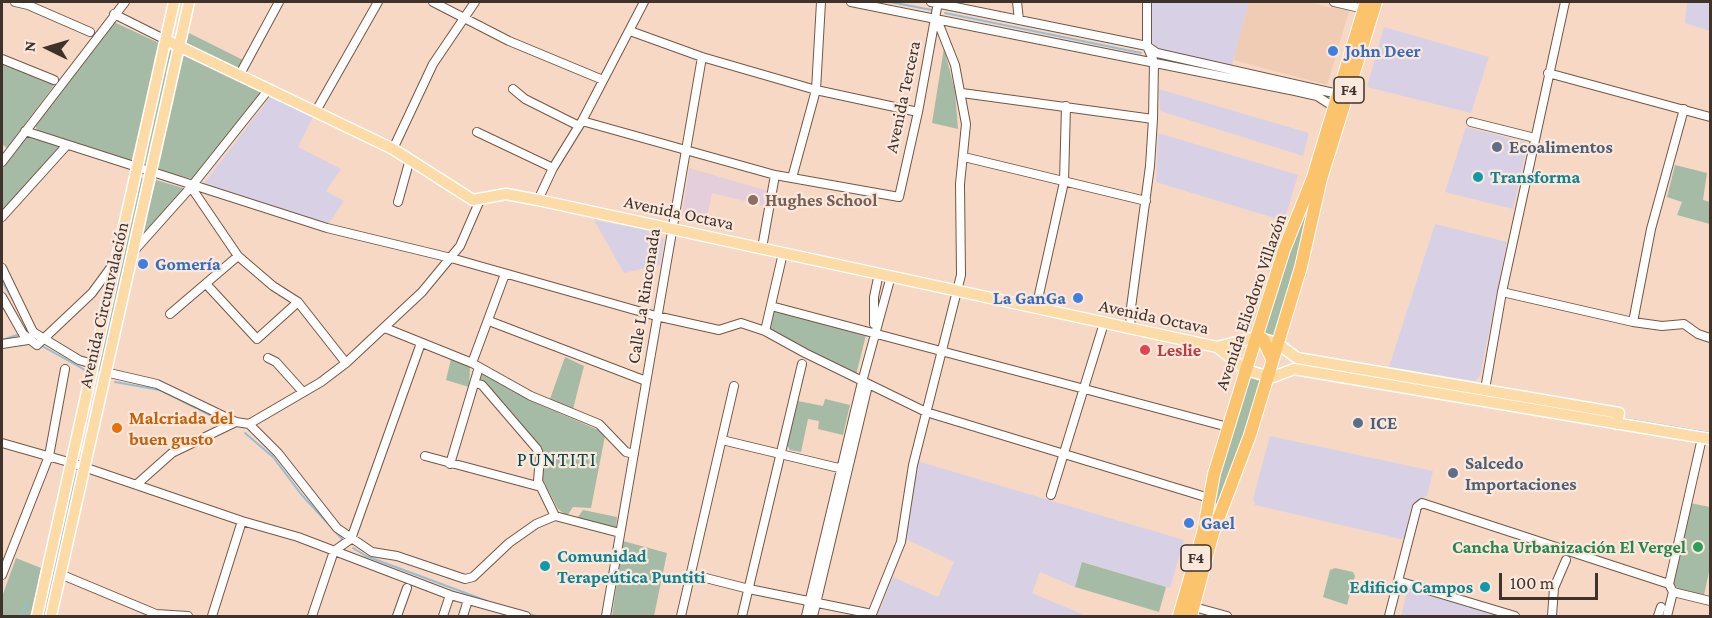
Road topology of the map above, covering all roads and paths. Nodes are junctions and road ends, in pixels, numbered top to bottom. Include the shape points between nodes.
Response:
1 (15, 2) edge
2 (125, 2) edge
3 (174, 2) edge
4 (189, 2) edge
5 (279, 2) edge
6 (378, 2) edge
7 (433, 2) edge
8 (475, 2) edge
9 (644, 2) edge
10 (820, 2) edge
11 (851, 2) edge
12 (936, 2) edge
13 (1017, 2) edge
14 (1147, 2) edge
15 (1334, 2) edge
16 (1376, 2) edge
17 (1565, 2) edge
18 (1365, 5) edge
19 (114, 14) junction
20 (466, 17) junction
21 (936, 17) junction
22 (1019, 20) junction
23 (630, 31) junction
24 (90, 32) dead end
25 (166, 40) junction
26 (178, 46) junction
27 (1147, 46) junction
28 (702, 57) junction
29 (2, 59) edge
30 (1154, 62) junction
31 (1548, 73) junction
32 (240, 74) junction
33 (54, 80) dead end
34 (603, 80) junction
35 (270, 89) junction
36 (513, 89) dead end
37 (816, 90) junction
38 (962, 93) junction
39 (1338, 94) junction
40 (1066, 106) junction
41 (1334, 107) junction
42 (1684, 110) junction
43 (316, 111) junction
44 (918, 112) junction
45 (1710, 117) edge
46 (1153, 120) junction
47 (1471, 122) dead end
48 (580, 123) junction
49 (25, 131) junction
50 (477, 132) dead end
51 (1535, 138) junction
52 (67, 145) junction
53 (393, 149) junction
54 (686, 150) junction
55 (964, 158) junction
56 (410, 159) junction
57 (2, 162) edge
58 (137, 168) junction
59 (553, 168) junction
60 (151, 172) junction
61 (775, 175) junction
62 (792, 178) junction
63 (1064, 182) junction
64 (191, 187) junction
65 (480, 200) junction
66 (538, 200) junction
67 (1146, 201) junction
68 (398, 202) dead end
69 (2, 217) edge
70 (672, 228) junction
71 (762, 248) junction
72 (132, 253) junction
73 (783, 253) junction
74 (238, 256) junction
75 (451, 258) junction
76 (117, 261) junction
77 (2, 268) edge
78 (879, 273) junction
79 (505, 274) junction
80 (891, 276) junction
81 (207, 285) junction
82 (957, 290) junction
83 (1502, 292) junction
84 (2, 297) edge
85 (298, 302) junction
86 (771, 306) junction
87 (1036, 308) junction
88 (170, 314) dead end
89 (656, 316) junction
90 (489, 321) junction
91 (1633, 322) junction
92 (1104, 323) junction
93 (385, 328) junction
94 (1131, 329) junction
95 (765, 331) junction
96 (874, 334) junction
97 (1255, 338) junction
98 (1710, 338) edge
99 (44, 339) junction
100 (28, 340) junction
101 (421, 343) junction
102 (2, 344) edge
103 (1217, 347) junction
104 (1282, 347) junction
105 (942, 352) junction
106 (1251, 353) junction
107 (268, 358) dead end
108 (1272, 359) junction
109 (346, 363) junction
110 (93, 364) junction
111 (802, 364) dead end
112 (475, 365) junction
113 (1242, 366) junction
114 (65, 369) dead end
115 (105, 372) junction
116 (1282, 373) junction
117 (1264, 375) junction
118 (646, 381) junction
119 (475, 383) junction
120 (865, 383) junction
121 (734, 386) dead end
122 (1084, 389) junction
123 (303, 392) junction
124 (1483, 397) junction
125 (926, 412) junction
126 (236, 422) junction
127 (249, 424) junction
128 (1228, 427) junction
129 (1706, 439) edge
130 (722, 440) junction
131 (2, 443) edge
132 (634, 453) junction
133 (781, 453) junction
134 (1064, 455) junction
135 (49, 456) junction
136 (425, 456) dead end
137 (72, 463) junction
138 (450, 464) junction
139 (84, 467) junction
140 (845, 469) junction
141 (136, 485) junction
142 (541, 488) junction
143 (1051, 495) dead end
144 (1209, 498) junction
145 (555, 516) junction
146 (242, 521) junction
147 (620, 533) junction
148 (351, 539) junction
149 (334, 550) junction
150 (1566, 560) dead end
151 (60, 574) junction
152 (690, 574) junction
153 (2, 575) edge
154 (1398, 581) junction
155 (407, 588) dead end
156 (1671, 588) junction
157 (749, 589) junction
158 (450, 595) junction
159 (468, 600) junction
160 (1710, 601) edge
161 (813, 603) junction
162 (1661, 607) dead end
163 (1192, 612) edge
164 (37, 616) edge
165 (51, 616) edge
166 (188, 616) edge
167 (212, 616) edge
168 (312, 616) edge
169 (397, 616) edge
170 (444, 616) edge
171 (463, 616) edge
172 (526, 616) edge
173 (606, 616) edge
174 (681, 616) edge
175 (742, 616) edge
176 (806, 616) edge
177 (813, 616) edge
178 (1179, 616) edge
179 (1227, 616) edge
180 (1389, 616) edge
181 (1515, 616) edge
182 (1552, 616) edge
183 (1658, 616) edge
184 (1667, 616) edge

1 - 24 street
2 - 19 street
3 - 25 main road, Avenida Circunvalación
4 - 26 main road, Avenida Circunvalación
5 - 32 street
6 - 43 street
7 - 20 street
8 - 20 street
9 - 23 street
10 - 37 street
11 - 21 street
12 - 21 street, Avenida Tercera
12 - 22 street
13 - 22 street
14 - 27 street
15 - 18 street
16 - 104 highway, Avenida Eliodoro Villazón / F4 via 1321,179
17 - 31 street
18 - 39 highway, Avenida Eliodoro Villazón / F4
19 - 25 street
19 - 49 street
20 - 34 street via 509,41
20 - 53 street via 433,64
21 - 30 street
21 - 38 street
21 - 44 street, Avenida Tercera
22 - 27 street
23 - 28 street
23 - 34 street
25 - 26 main road
25 - 58 main road, Avenida Circunvalación
26 - 32 main road
26 - 60 main road, Avenida Circunvalación
27 - 30 street
27 - 39 street via 1157,53
28 - 37 street
28 - 54 street, Calle La Rinconada
29 - 33 street
30 - 41 street via 1306,93
30 - 46 street
31 - 42 street
31 - 51 street
32 - 35 main road
34 - 48 street
35 - 43 main road
35 - 64 street
36 - 48 street via 525,99
37 - 44 street
37 - 62 street
38 - 40 street
38 - 55 street via 966,124
39 - 41 highway, Avenida Eliodoro Villazón / F4
40 - 46 street
40 - 63 street
41 - 97 highway, Avenida Eliodoro Villazón / F4
42 - 45 street
42 - 91 street via 1651,229
43 - 53 main road
44 - 62 street, Avenida Tercera via 899,196
46 - 67 street
47 - 51 street
48 - 54 street
48 - 59 street
49 - 52 street
49 - 57 street
50 - 59 street
51 - 83 street
52 - 58 street
52 - 69 street
53 - 56 main road
54 - 61 street
54 - 70 street, Calle La Rinconada
55 - 63 street
55 - 82 street via 960,184 961,275
56 - 65 main road via 465,196
56 - 68 street
58 - 60 street
58 - 76 main road, Avenida Circunvalación
59 - 66 street
60 - 64 street
60 - 72 main road, Avenida Circunvalación
61 - 62 street
61 - 71 street
63 - 67 street
63 - 87 street
64 - 72 street
64 - 74 street
64 - 75 street via 327,228
65 - 66 main road, Avenida Octava via 506,194
65 - 75 street
66 - 70 main road, Avenida Octava
67 - 94 street
70 - 71 main road, Avenida Octava
70 - 89 street, Calle La Rinconada
71 - 73 main road, Avenida Octava
72 - 115 main road, Avenida Circunvalación
73 - 78 main road, Avenida Octava
73 - 86 street
74 - 81 street
74 - 85 street
75 - 79 street
75 - 93 street
76 - 99 street via 92,293
76 - 110 main road, Avenida Circunvalación
77 - 99 street via 33,332
78 - 80 main road, Avenida Octava
78 - 96 street via 874,297
79 - 89 street
79 - 90 street
80 - 82 main road, Avenida Octava
80 - 96 street
81 - 85 street via 257,339
81 - 88 street
82 - 87 main road, Avenida Octava
82 - 105 street
83 - 91 street
83 - 124 street
84 - 100 street
85 - 109 street
86 - 95 street
86 - 96 street
87 - 92 main road, Avenida Octava
89 - 95 street via 718,330 741,323
89 - 118 street, Calle La Rinconada
90 - 112 street
90 - 118 street
91 - 98 street via 1684,324
92 - 94 main road, Avenida Octava
92 - 122 street
93 - 101 street
93 - 109 street
94 - 103 main road, Avenida Octava
95 - 120 street
96 - 105 street
96 - 120 street
97 - 103 main road, Avenida Octava
97 - 104 main road
97 - 106 highway, Avenida Eliodoro Villazón / F4
97 - 108 highway
97 - 113 main road via 1236,352
99 - 100 street via 37,345
99 - 110 street
100 - 102 street
101 - 112 street
101 - 148 street
103 - 113 main road, Avenida Octava
104 - 108 highway, Avenida Eliodoro Villazón / F4
104 - 116 main road via 1288,362
104 - 124 main road via 1297,358
105 - 122 street
105 - 125 street
106 - 113 highway, Avenida Eliodoro Villazón / F4
106 - 117 highway
107 - 123 street
108 - 117 highway, Avenida Eliodoro Villazón / F4
109 - 123 street
110 - 137 main road, Avenida Circunvalación
111 - 133 street
112 - 119 street
112 - 132 street via 531,396 598,424 626,452
113 - 117 main road
113 - 128 highway, Avenida Eliodoro Villazón / F4
114 - 135 street
115 - 126 street via 178,392
115 - 139 main road, Avenida Circunvalación
116 - 117 main road via 1274,377
116 - 124 main road via 1294,369
117 - 163 highway, Avenida Eliodoro Villazón / F4 via 1250,435 1213,533
118 - 132 street, Calle La Rinconada
119 - 138 street
119 - 142 street via 482,385 537,449
120 - 125 street
120 - 140 street
121 - 130 street
122 - 128 street
122 - 134 street
123 - 127 street
124 - 129 main road via 1618,418
125 - 134 street
125 - 161 street via 901,542 872,615
126 - 127 street
126 - 141 street via 172,453
127 - 148 street via 278,453 337,528
128 - 144 highway, Avenida Eliodoro Villazón / F4
129 - 156 street
130 - 133 street
130 - 152 street
131 - 135 street
132 - 147 street, Calle La Rinconada
133 - 140 street
133 - 157 street
134 - 143 street
134 - 144 street
135 - 137 street
135 - 153 street
136 - 138 street
137 - 139 street
137 - 164 main road, Avenida Circunvalación
138 - 142 street
139 - 141 street
139 - 151 main road, Avenida Circunvalación
140 - 161 street
141 - 146 street
142 - 145 street
144 - 178 highway, Avenida Eliodoro Villazón / F4
145 - 147 street
145 - 148 street via 508,543 473,577 465,579 397,556 372,552
146 - 149 street
146 - 167 street
147 - 173 street, Calle La Rinconada
148 - 149 street
149 - 158 street
149 - 168 street
150 - 182 street via 1554,588
151 - 165 main road, Avenida Circunvalación
151 - 166 street via 156,614
152 - 157 street
152 - 174 street
154 - 156 street via 1417,507 1422,503
154 - 180 street
154 - 181 street
155 - 169 street
156 - 160 street
156 - 184 street
157 - 161 street
157 - 175 street
158 - 159 street
158 - 170 street
159 - 171 street
159 - 172 street
161 - 176 street
161 - 177 street
162 - 183 street
163 - 179 street

